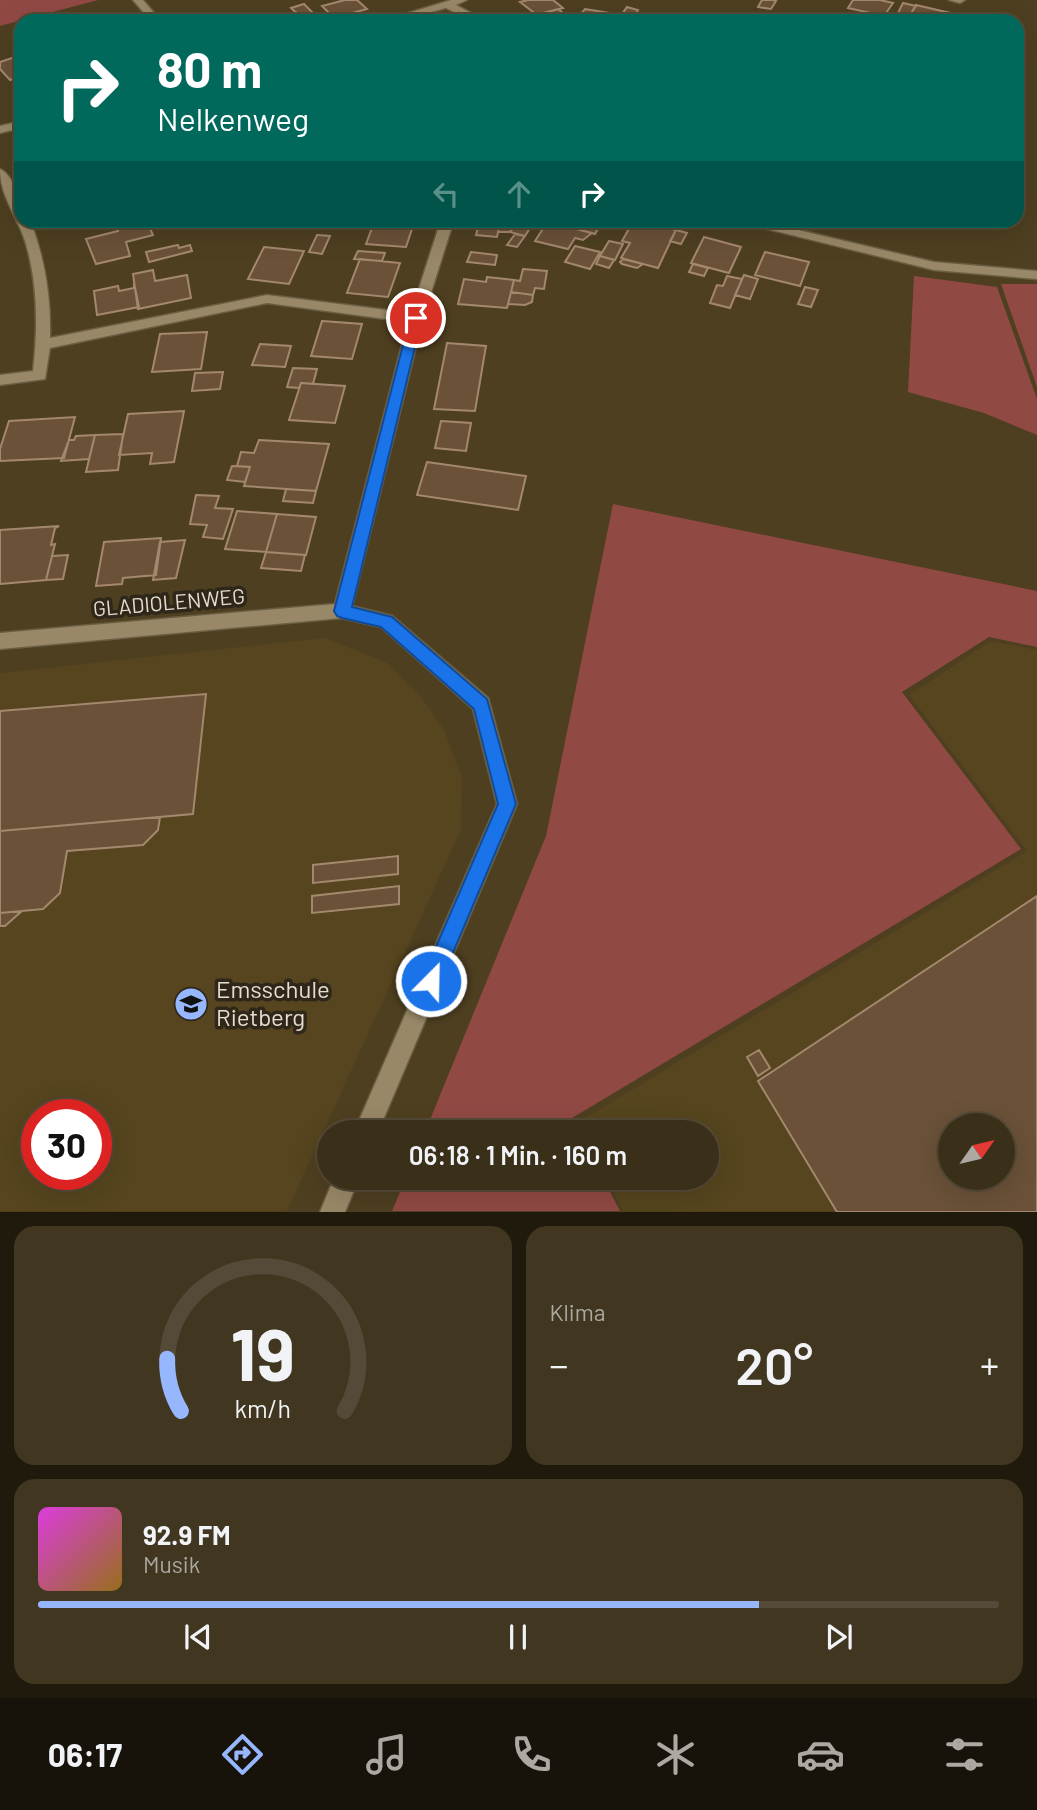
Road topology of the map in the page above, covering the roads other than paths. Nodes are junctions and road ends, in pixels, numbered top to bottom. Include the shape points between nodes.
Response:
1 (138, 0) edge
2 (462, 0) edge
3 (954, 0) edge
4 (960, 0) edge
5 (447, 4) junction
6 (150, 14) edge
7 (412, 14) edge
8 (466, 14) edge
9 (0, 173) edge
10 (14, 202) edge
11 (25, 228) edge
12 (445, 228) edge
13 (771, 228) edge
14 (1037, 275) edge
15 (416, 318) junction
16 (45, 344) junction
17 (0, 380) edge
18 (342, 611) junction
19 (0, 641) edge
20 (371, 1120) edge
21 (341, 1190) edge
22 (332, 1212) edge

1 - 6 street
2 - 5 street
3 - 4 street
5 - 7 street
5 - 8 street
9 - 10 street
11 - 16 street via 40,274
12 - 15 street
13 - 14 street via 934,266
15 - 16 street via 267,299
15 - 18 street
16 - 17 street via 40,375
18 - 19 street, GLADIOLENWEG
18 - 20 street, GLADIOLENWEG via 386,621 481,705 507,804
21 - 22 street

